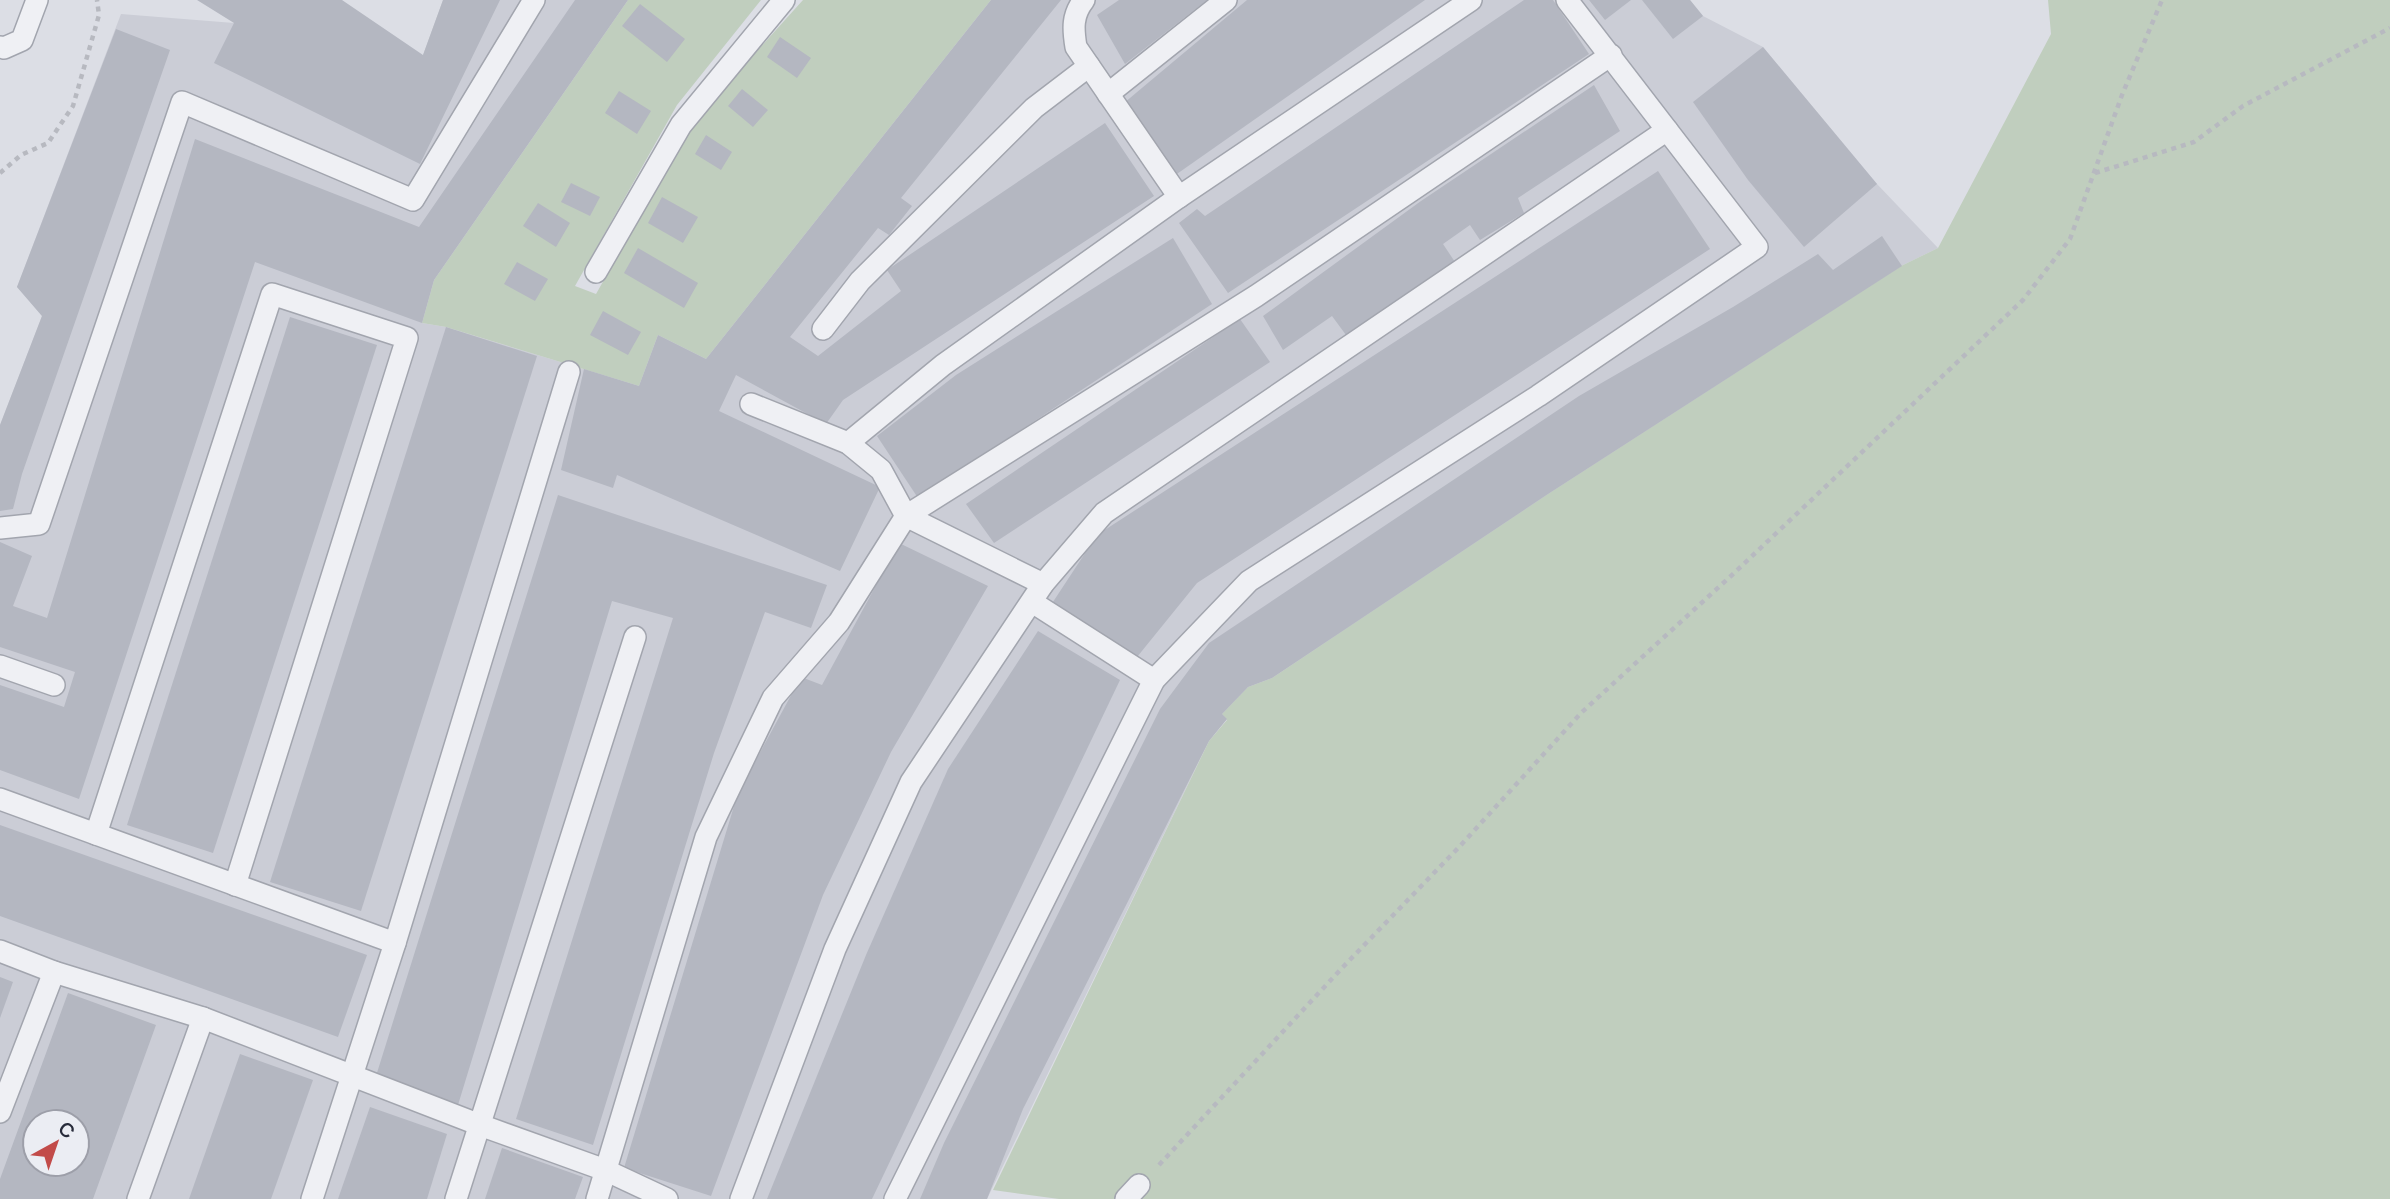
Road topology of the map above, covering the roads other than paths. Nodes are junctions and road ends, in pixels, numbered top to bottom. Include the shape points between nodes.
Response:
1 (37, 0) edge
2 (534, 0) edge
3 (784, 0) edge
4 (1084, 0) edge
5 (1226, 0) edge
6 (1471, 0) edge
7 (1567, 0) edge
8 (0, 47) edge
9 (1611, 55) junction
10 (1089, 66) junction
11 (1108, 94) junction
12 (1667, 130) junction
13 (1179, 197) junction
14 (596, 272) dead end
15 (823, 329) dead end
16 (569, 372) dead end
17 (751, 404) dead end
18 (848, 443) junction
19 (906, 516) junction
20 (0, 528) edge
21 (1038, 593) junction
22 (635, 637) dead end
23 (0, 666) edge
24 (1154, 680) junction
25 (54, 685) dead end
26 (0, 799) edge
27 (96, 834) junction
28 (235, 885) junction
29 (395, 943) junction
30 (0, 951) edge
31 (54, 972) junction
32 (203, 1018) junction
33 (353, 1076) junction
34 (0, 1112) edge
35 (480, 1125) junction
36 (605, 1170) junction
37 (138, 1199) edge
38 (312, 1199) edge
39 (456, 1199) edge
40 (597, 1199) edge
41 (667, 1199) edge
42 (741, 1199) edge
43 (895, 1199) edge

1 - 8 lane via 22,40
2 - 20 lane via 413,201 182,102 39,524
3 - 14 lane via 681,125
4 - 10 lane via 1073,26 1076,47
5 - 11 lane
6 - 13 lane
7 - 9 lane
9 - 12 lane
9 - 19 lane via 1256,296
10 - 11 lane
10 - 15 lane via 1034,108 860,281
11 - 13 lane
12 - 21 lane via 1104,513
12 - 24 lane via 1757,247 1538,396 1249,581
13 - 18 lane via 943,365
16 - 29 lane
17 - 18 lane
18 - 19 lane via 881,470
19 - 21 lane
19 - 36 lane via 839,622 773,698 706,837
21 - 24 lane
21 - 42 lane via 911,782 835,949
22 - 35 lane
23 - 25 lane
24 - 43 lane
26 - 27 lane
27 - 28 lane
27 - 28 lane via 272,294 407,338
28 - 29 lane
29 - 33 lane
30 - 31 lane
31 - 32 lane
31 - 34 lane
32 - 33 lane
32 - 37 lane
33 - 35 lane
33 - 38 lane
35 - 36 lane
35 - 39 lane
36 - 40 lane
36 - 41 lane

